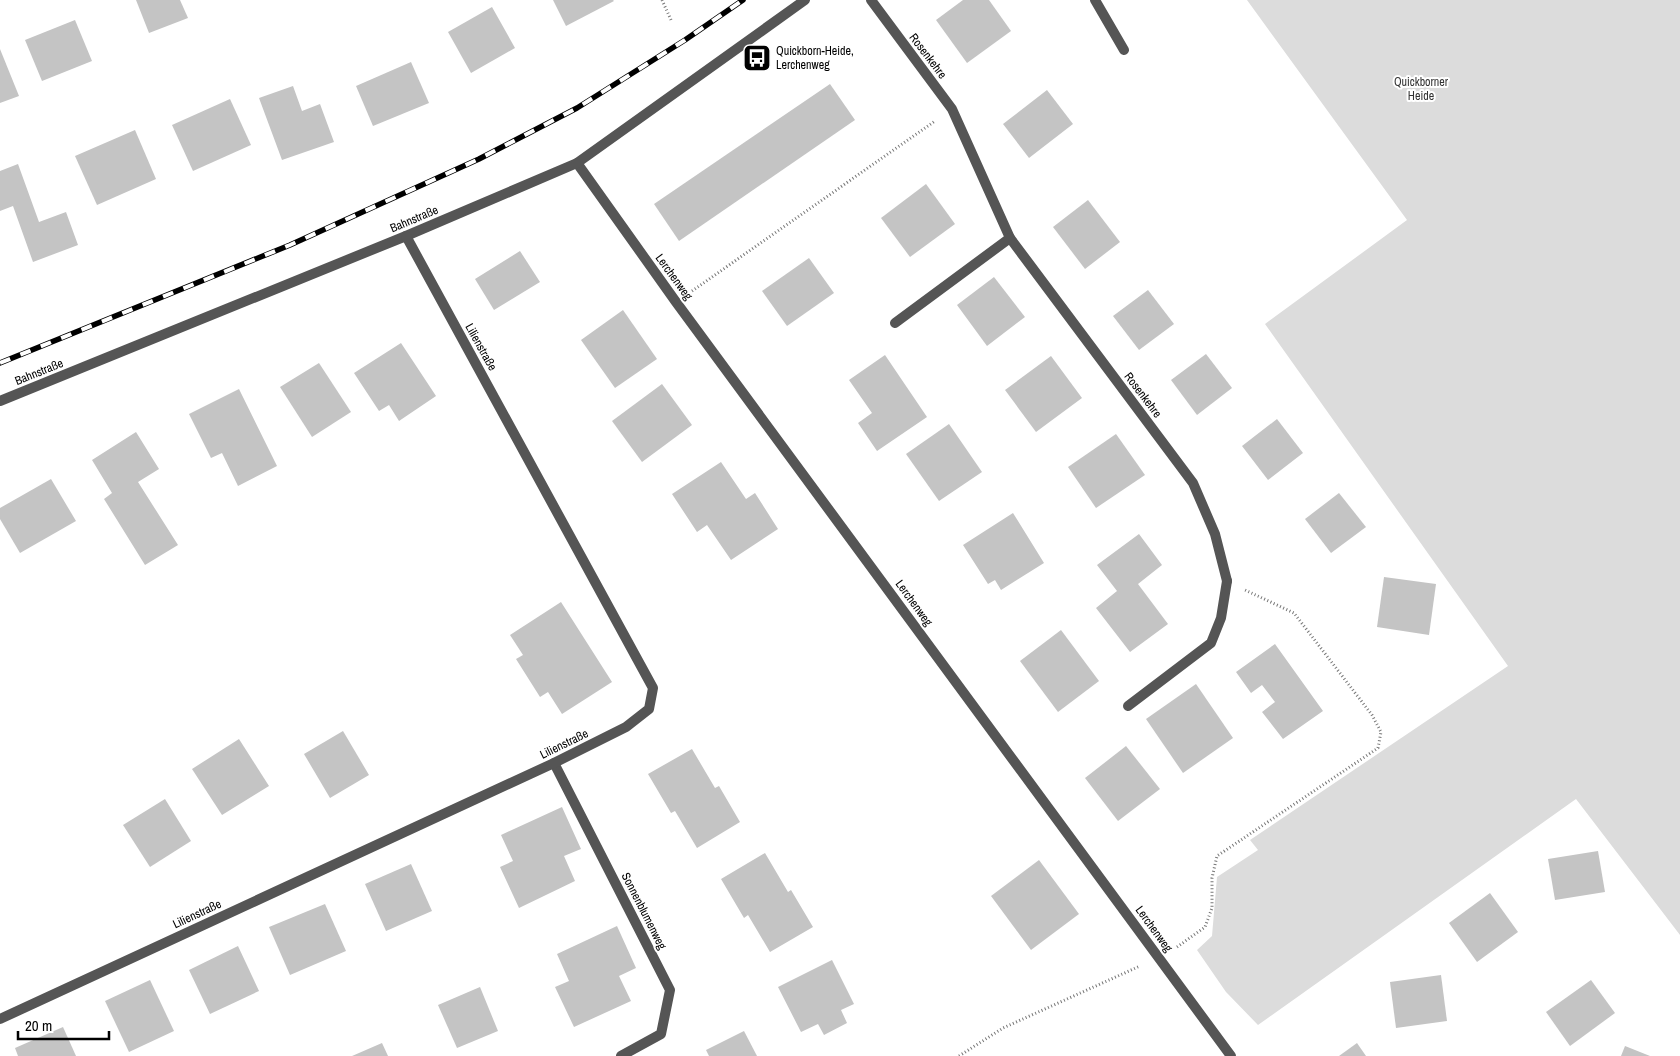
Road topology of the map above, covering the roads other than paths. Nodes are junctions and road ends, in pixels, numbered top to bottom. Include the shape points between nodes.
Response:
1 (805, 0) edge
2 (871, 0) edge
3 (1095, 0) edge
4 (1124, 50) dead end
5 (577, 163) junction
6 (406, 236) junction
7 (1010, 238) junction
8 (895, 323) dead end
9 (0, 402) edge
10 (1128, 706) dead end
11 (554, 763) junction
12 (0, 1019) edge
13 (621, 1056) edge
14 (1231, 1056) edge

1 - 5 street, Bahnstraße
2 - 7 street, Rosenkehre via 952,109
3 - 4 street
5 - 6 street, Bahnstraße
5 - 14 street, Lerchenweg
6 - 9 street, Bahnstraße
6 - 11 street, Lilienstraße via 653,688 650,708 626,727
7 - 8 street
7 - 10 street, Rosenkehre via 1193,483 1215,534 1226,581 1221,618 1211,643
11 - 12 street, Lilienstraße
11 - 13 street, Sonnenblumenweg via 670,990 662,1034

